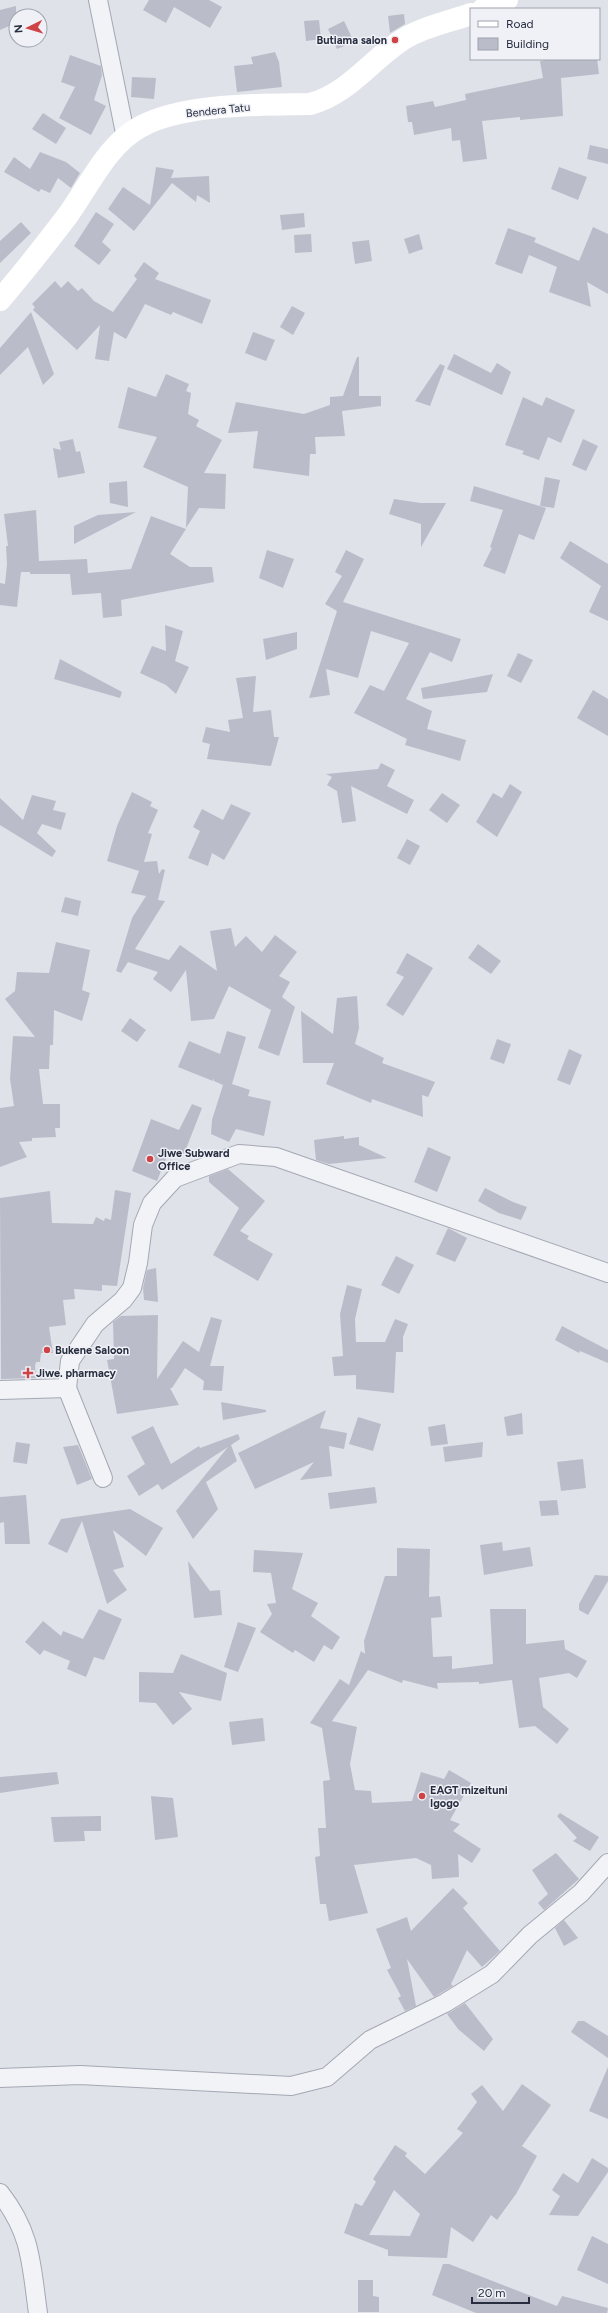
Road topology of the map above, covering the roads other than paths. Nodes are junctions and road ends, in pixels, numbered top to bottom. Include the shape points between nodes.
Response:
1 (98, 0) edge
2 (507, 0) edge
3 (486, 8) edge
4 (470, 14) edge
5 (126, 138) junction
6 (0, 300) edge
7 (608, 1273) edge
8 (68, 1388) junction
9 (0, 1390) edge
10 (103, 1478) dead end
11 (608, 1863) edge
12 (0, 2078) edge
13 (0, 2193) edge
14 (38, 2313) edge

1 - 5 street
2 - 3 main road
4 - 5 main road, Bendera Tatu via 412,34 372,63 340,92 326,99 310,104 194,110 140,127
5 - 6 main road, Bendera Tatu via 106,159 68,215
7 - 8 street via 276,1157 239,1154 175,1178 152,1203 143,1224 132,1288 123,1300 96,1324 70,1361
8 - 9 street
8 - 10 street
11 - 12 street via 581,1893 530,1935 492,1974 445,2003 370,2040 327,2077 291,2086 80,2075
13 - 14 street via 14,2211 28,2241

